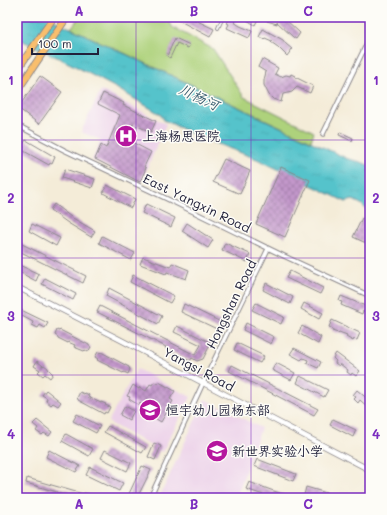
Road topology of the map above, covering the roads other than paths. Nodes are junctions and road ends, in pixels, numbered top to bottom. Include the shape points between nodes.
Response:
1 (67, 17) edge
2 (223, 17) edge
3 (54, 18) edge
4 (218, 28) dead end
5 (370, 37) edge
6 (17, 70) edge
7 (17, 91) edge
8 (17, 125) edge
9 (323, 134) dead end
10 (268, 248) junction
11 (17, 287) edge
12 (370, 296) edge
13 (203, 383) junction
14 (370, 470) edge
15 (150, 498) edge

1 - 7 main road
2 - 4 lane
3 - 6 main road
5 - 9 street
8 - 10 street, East Yangxin Road
10 - 12 street, East Yangxin Road
10 - 13 street, Hongshan Road
11 - 13 street, Yangsi Road
13 - 14 street, Yangsi Road
13 - 15 street, Hongshan Road

